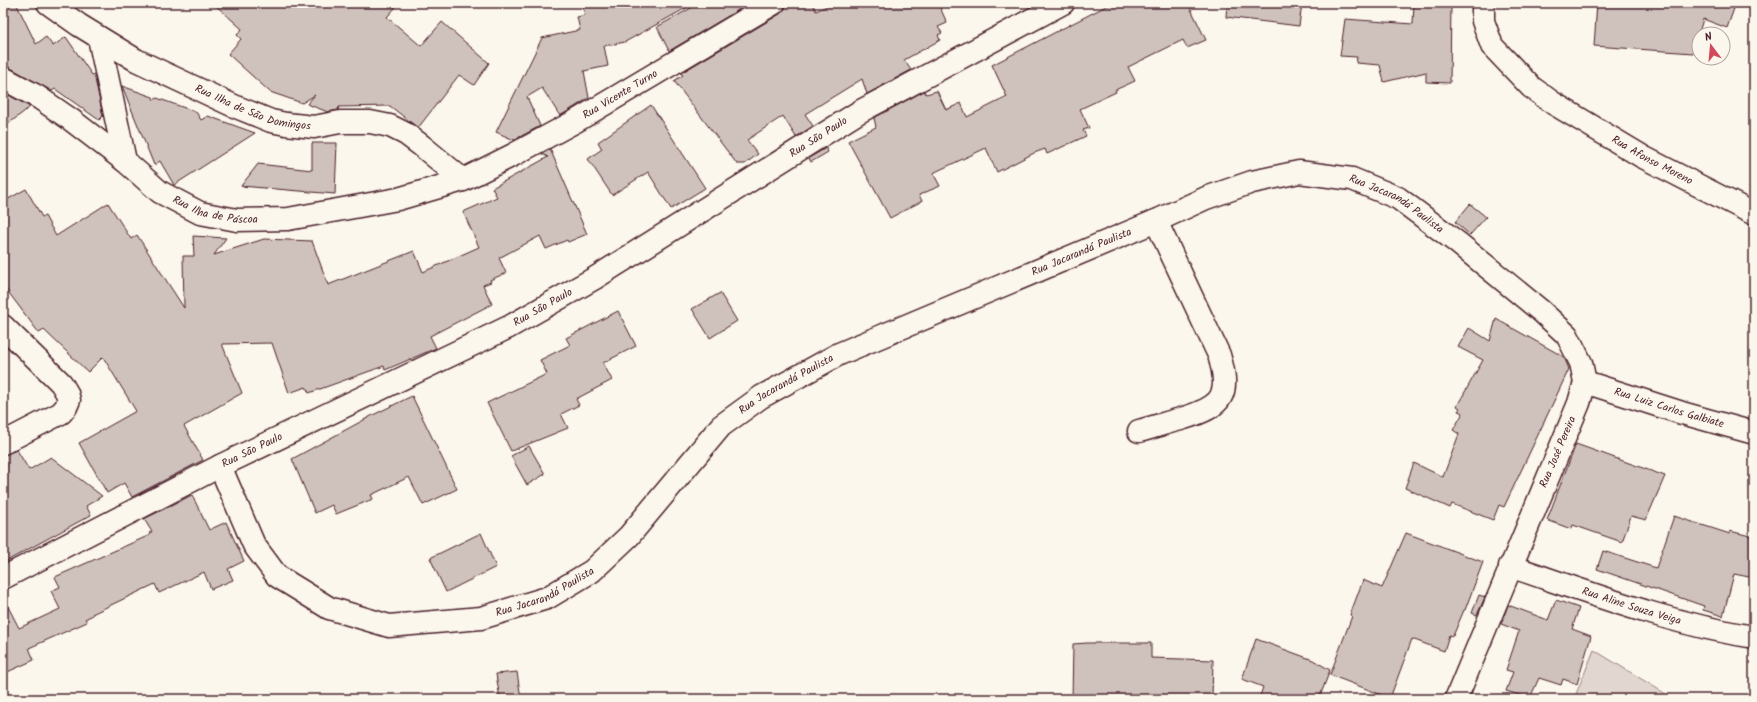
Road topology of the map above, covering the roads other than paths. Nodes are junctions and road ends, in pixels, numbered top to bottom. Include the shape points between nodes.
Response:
1 (48, 3) edge
2 (774, 3) edge
3 (1063, 3) edge
4 (1483, 3) edge
5 (99, 38) junction
6 (3, 78) edge
7 (125, 161) junction
8 (463, 180) junction
9 (1754, 214) edge
10 (1156, 221) junction
11 (1458, 243) joint
12 (3, 326) edge
13 (1585, 382) junction
14 (1139, 431) dead end
15 (1754, 433) edge
16 (3, 443) edge
17 (220, 466) junction
18 (1510, 566) junction
19 (3, 578) edge
20 (1754, 637) edge
21 (1456, 699) edge

1 - 5 street, Rua Ilha de São Domingos
2 - 8 street, Rua Vicente Turno via 576,122
3 - 17 street, Rua São Paulo via 859,112 595,278 509,327
4 - 9 street, Rua Afonso Moreno via 1483,21 1492,46 1531,87 1643,157
5 - 7 street
5 - 8 street, Rua Ilha de São Domingos via 136,60 271,121 314,126 340,122 370,122 390,126 406,134
6 - 7 street, Rua Ilha de Páscoa via 38,96
7 - 8 street, Rua Ilha de Páscoa via 160,192 200,213 237,220 288,218 357,208
10 - 11 street, Rua Jacarandá Paulista via 1206,198 1252,182 1299,172 1352,180 1398,198
10 - 14 street via 1220,355 1225,373 1223,391 1218,402 1205,411
10 - 17 street, Rua Jacarandá Paulista via 839,354 761,397 721,426 629,536 592,571 547,598 481,618 389,626 329,608 277,576 254,545
11 - 13 street, Rua José Pereira via 1567,335 1581,363
12 - 16 street via 61,383 69,400 61,413
13 - 15 street, Rua Luiz Carlos Galbiate
13 - 18 street, Rua José Pereira via 1579,403
17 - 19 street, Rua São Paulo
18 - 20 street, Rua Aline Souza Veiga via 1619,603 1715,631
18 - 21 street, Rua José Pereira

